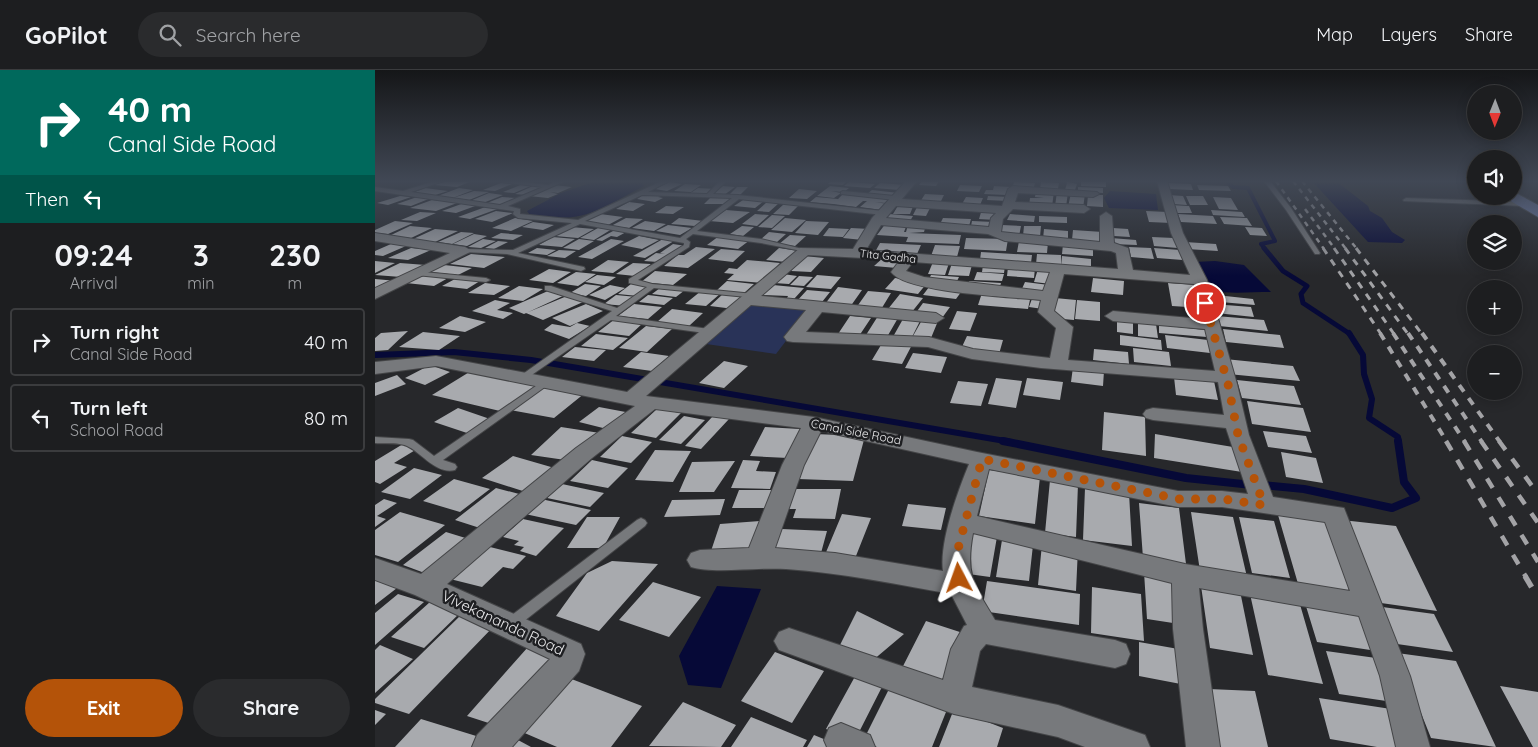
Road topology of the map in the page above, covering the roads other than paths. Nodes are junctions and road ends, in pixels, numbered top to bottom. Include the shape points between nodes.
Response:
1 (516, 213) edge
2 (598, 213) edge
3 (718, 213) edge
4 (848, 213) edge
5 (883, 213) edge
6 (1002, 213) edge
7 (1171, 213) edge
8 (1291, 213) edge
9 (1106, 216) dead end
10 (879, 217) junction
11 (579, 222) junction
12 (993, 231) junction
13 (692, 232) junction
14 (375, 236) edge
15 (681, 240) junction
16 (1107, 246) junction
17 (465, 251) junction
18 (805, 251) junction
19 (510, 253) junction
20 (857, 253) junction
21 (1317, 253) dead end
22 (909, 258) junction
23 (581, 269) dead end
24 (1058, 269) junction
25 (417, 273) junction
26 (1126, 274) junction
27 (486, 280) dead end
28 (1200, 280) junction
29 (652, 286) junction
30 (548, 288) dead end
31 (375, 294) edge
32 (1049, 296) junction
33 (752, 298) junction
34 (818, 306) junction
35 (619, 310) junction
36 (609, 316) junction
37 (1113, 316) dead end
38 (935, 318) dead end
39 (1212, 325) junction
40 (709, 332) junction
41 (1058, 364) junction
42 (375, 368) edge
43 (536, 375) junction
44 (1225, 377) junction
45 (645, 392) junction
46 (1153, 414) dead end
47 (1234, 422) junction
48 (814, 423) junction
49 (375, 440) edge
50 (982, 459) junction
51 (434, 460) junction
52 (451, 467) dead end
53 (1264, 505) junction
54 (965, 522) junction
55 (641, 523) dead end
56 (759, 558) junction
57 (701, 560) dead end
58 (375, 569) edge
59 (1185, 574) junction
60 (962, 585) junction
61 (425, 587) junction
62 (1369, 606) junction
63 (508, 626) junction
64 (986, 631) junction
65 (789, 641) dead end
66 (1115, 654) dead end
67 (954, 699) junction
68 (489, 747) edge
69 (1133, 747) edge
70 (1203, 747) edge
71 (1413, 747) edge

1 - 11 lane via 518,216
2 - 11 lane
3 - 13 lane
4 - 10 lane
5 - 10 street
6 - 12 street
7 - 28 street
8 - 21 lane
9 - 16 street
10 - 12 street
10 - 20 street
11 - 15 lane
11 - 19 lane
12 - 16 street via 1005,237
13 - 15 lane
13 - 18 lane via 761,241
14 - 17 street
15 - 29 lane via 688,245 632,281
16 - 26 street via 1123,251
17 - 19 lane
17 - 25 street
18 - 20 street, Tita Gadha
18 - 33 street
19 - 23 lane
20 - 22 street, Tita Gadha
22 - 24 street, Tita Gadha
22 - 32 street via 898,272 909,279
24 - 26 street, Tita Gadha
24 - 32 street
25 - 27 lane
25 - 31 street
26 - 28 street, Tita Gadha
28 - 39 street
29 - 33 lane
29 - 35 lane
30 - 35 lane
32 - 41 street via 1046,312 1065,328
33 - 34 street
33 - 40 street
34 - 38 street
34 - 41 street via 793,337 929,342 972,354
35 - 36 lane
36 - 40 lane
36 - 43 lane via 547,361
37 - 39 street
39 - 44 street
40 - 45 street
41 - 44 street
42 - 43 street, Canal Side Road via 436,361
43 - 45 street, Canal Side Road
43 - 51 lane
44 - 47 street
45 - 48 street, Canal Side Road
45 - 61 street via 584,453
46 - 47 street
47 - 53 street
48 - 50 street, Canal Side Road
48 - 56 street via 790,474
49 - 51 lane via 409,442
50 - 53 street, Canal Side Road via 1179,499 1222,499
50 - 54 street
51 - 52 lane
53 - 62 street, Canal Side Road via 1335,514
54 - 59 street
54 - 60 street via 956,566
55 - 63 lane
56 - 57 street
56 - 60 street via 851,566
58 - 61 street, Vivekananda Road
59 - 62 street
59 - 70 street via 1188,629
60 - 64 street
61 - 63 street, Vivekananda Road
62 - 71 street via 1395,676
63 - 68 street, Vivekananda Road via 571,657
64 - 66 street
64 - 67 street via 973,635 966,649
65 - 67 street
67 - 69 street via 1057,721

